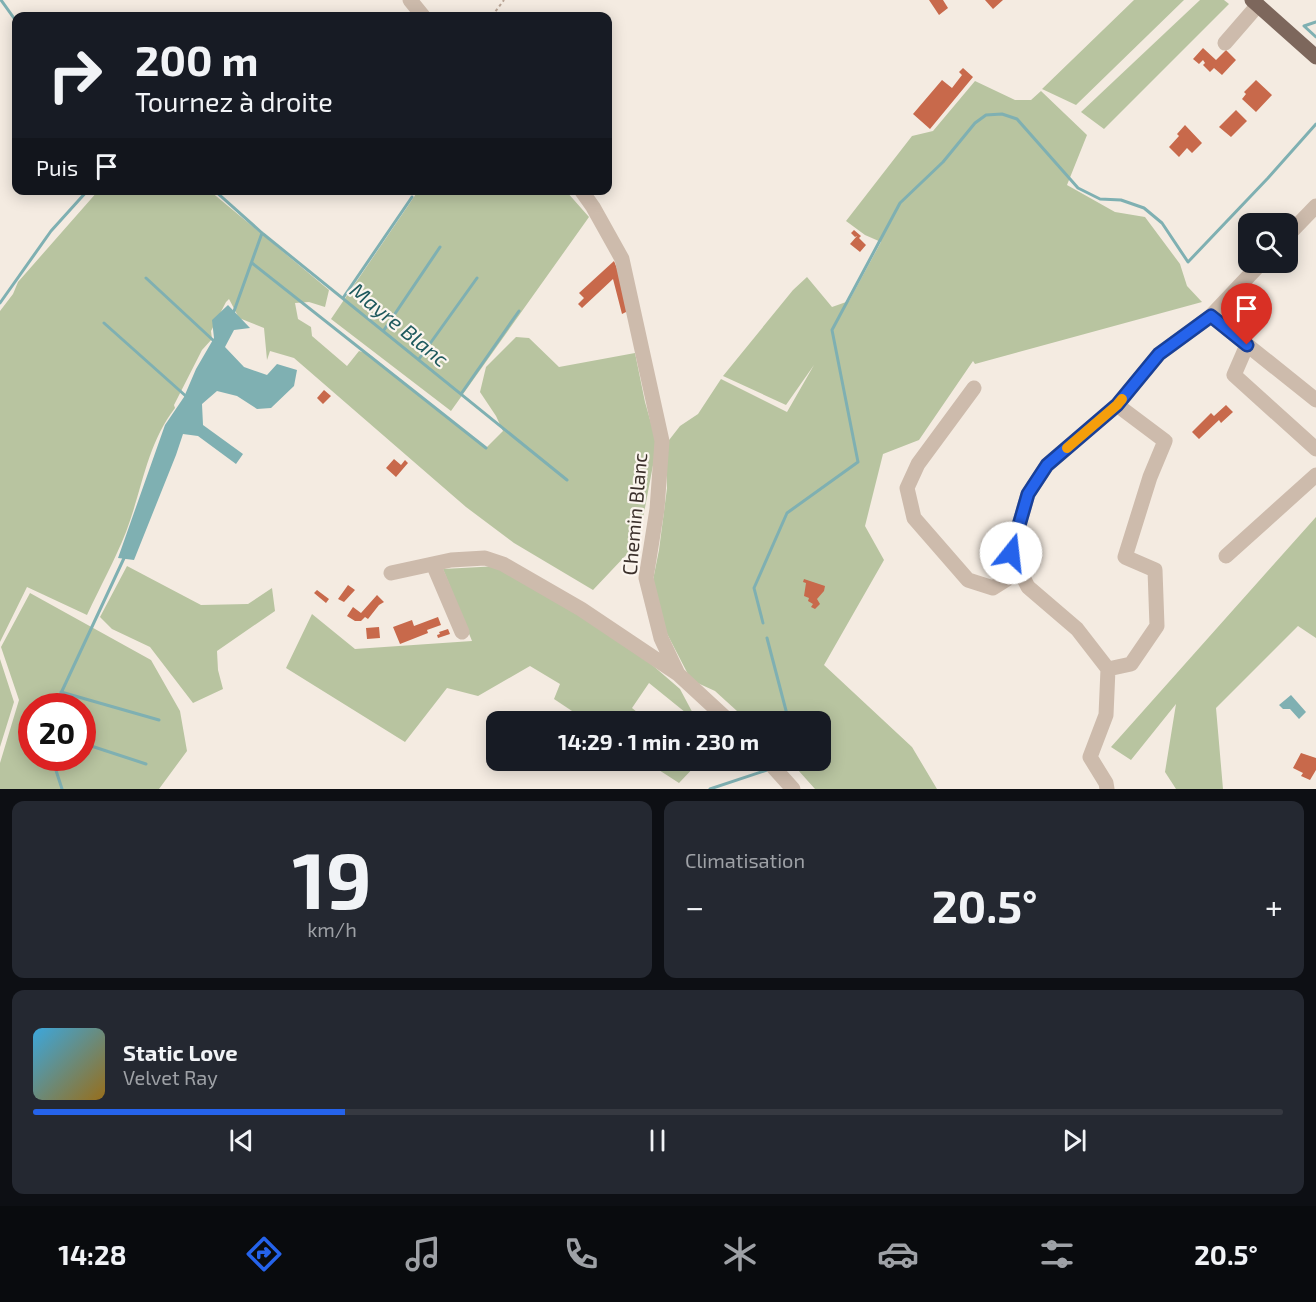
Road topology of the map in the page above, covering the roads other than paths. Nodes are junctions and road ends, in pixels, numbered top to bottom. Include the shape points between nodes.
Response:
1 (410, 0) edge
2 (1255, 2) edge
3 (420, 12) edge
4 (1225, 43) dead end
5 (1316, 57) edge
6 (585, 195) edge
7 (1316, 206) edge
8 (1298, 225) edge
9 (1252, 273) edge
10 (1211, 316) junction
11 (1247, 345) junction
12 (974, 388) dead end
13 (1316, 400) edge
14 (1117, 405) junction
15 (1316, 449) edge
16 (1316, 475) edge
17 (1226, 556) dead end
18 (432, 564) junction
19 (1020, 571) junction
20 (391, 573) dead end
21 (462, 632) dead end
22 (1108, 669) junction
23 (678, 674) junction
24 (718, 711) edge
25 (777, 771) edge
26 (794, 789) edge
27 (1107, 789) edge

1 - 3 street
2 - 4 street
2 - 5 main road
6 - 23 street, Chemin Blanc via 622,259 662,441 646,578 661,638
7 - 8 street
9 - 10 street
10 - 11 street
10 - 14 street via 1159,354
11 - 13 street
11 - 15 street via 1234,375
12 - 19 street via 918,464 907,488 914,518 968,580 993,588
14 - 19 street via 1047,465 1028,494 1011,553
14 - 22 street via 1165,441 1125,557 1155,570 1157,626 1131,664
16 - 17 street
18 - 20 street
18 - 21 street
18 - 23 street via 485,558 503,564 581,609
19 - 22 street via 1028,586 1077,629
22 - 27 street via 1106,715 1090,757
23 - 24 street, Chemin Blanc
25 - 26 street

